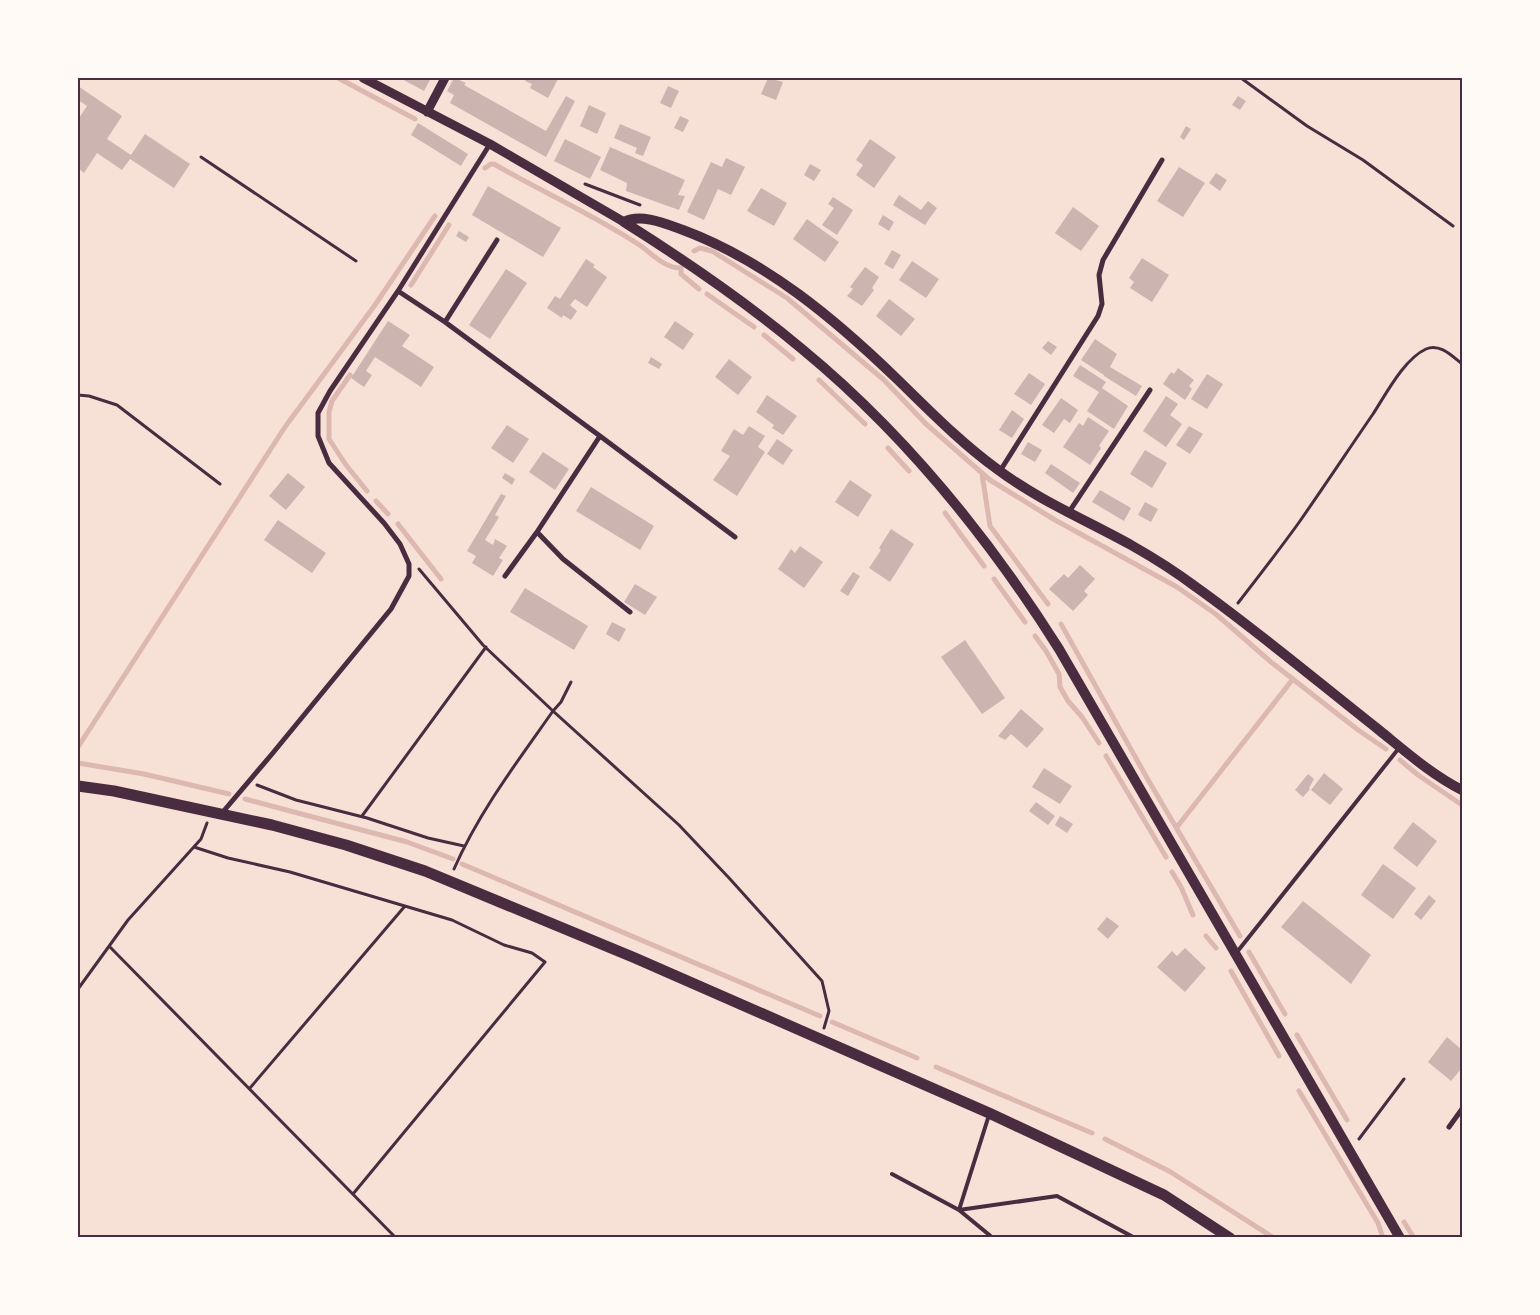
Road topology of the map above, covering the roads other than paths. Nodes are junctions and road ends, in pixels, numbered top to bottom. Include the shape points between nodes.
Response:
1 (363, 78) edge
2 (445, 78) edge
3 (427, 112) junction
4 (490, 144) junction
5 (1162, 160) dead end
6 (624, 222) junction
7 (497, 240) dead end
8 (398, 291) junction
9 (445, 322) junction
10 (1150, 390) dead end
11 (600, 436) junction
12 (1000, 471) junction
13 (1069, 512) junction
14 (537, 532) junction
15 (734, 537) dead end
16 (505, 576) dead end
17 (630, 612) dead end
18 (1400, 747) junction
19 (78, 786) edge
20 (1462, 790) edge
21 (216, 812) junction
22 (1235, 954) junction
23 (1462, 1109) edge
24 (989, 1113) junction
25 (1449, 1127) dead end
26 (892, 1174) dead end
27 (959, 1210) junction
28 (1394, 1232) edge
29 (993, 1238) edge
30 (1135, 1238) edge
31 (1230, 1238) edge
32 (1400, 1238) edge

1 - 3 street
2 - 3 street
3 - 4 street
4 - 6 street
4 - 8 street
5 - 12 street via 1103,260 1099,275 1102,304 1098,316
6 - 12 main road via 634,218 672,225 734,253 774,276 831,320 963,443
6 - 22 main road via 745,304 803,350 886,427 952,500 976,529 1059,649
7 - 9 street
8 - 9 street
8 - 21 street via 330,391 318,413 317,425 329,463 400,544 409,564 409,576 391,608 249,782
9 - 11 street
10 - 13 street
11 - 14 street
11 - 15 street
12 - 13 main road
13 - 18 main road via 1183,577
14 - 16 street
14 - 17 street via 563,559
18 - 20 main road
18 - 22 lane
19 - 21 main road
21 - 24 main road via 346,845 425,871 644,962
22 - 28 main road
23 - 25 street
24 - 27 lane
24 - 31 main road via 1164,1196
26 - 27 lane
27 - 29 lane
27 - 30 lane via 1057,1196
28 - 32 main road

